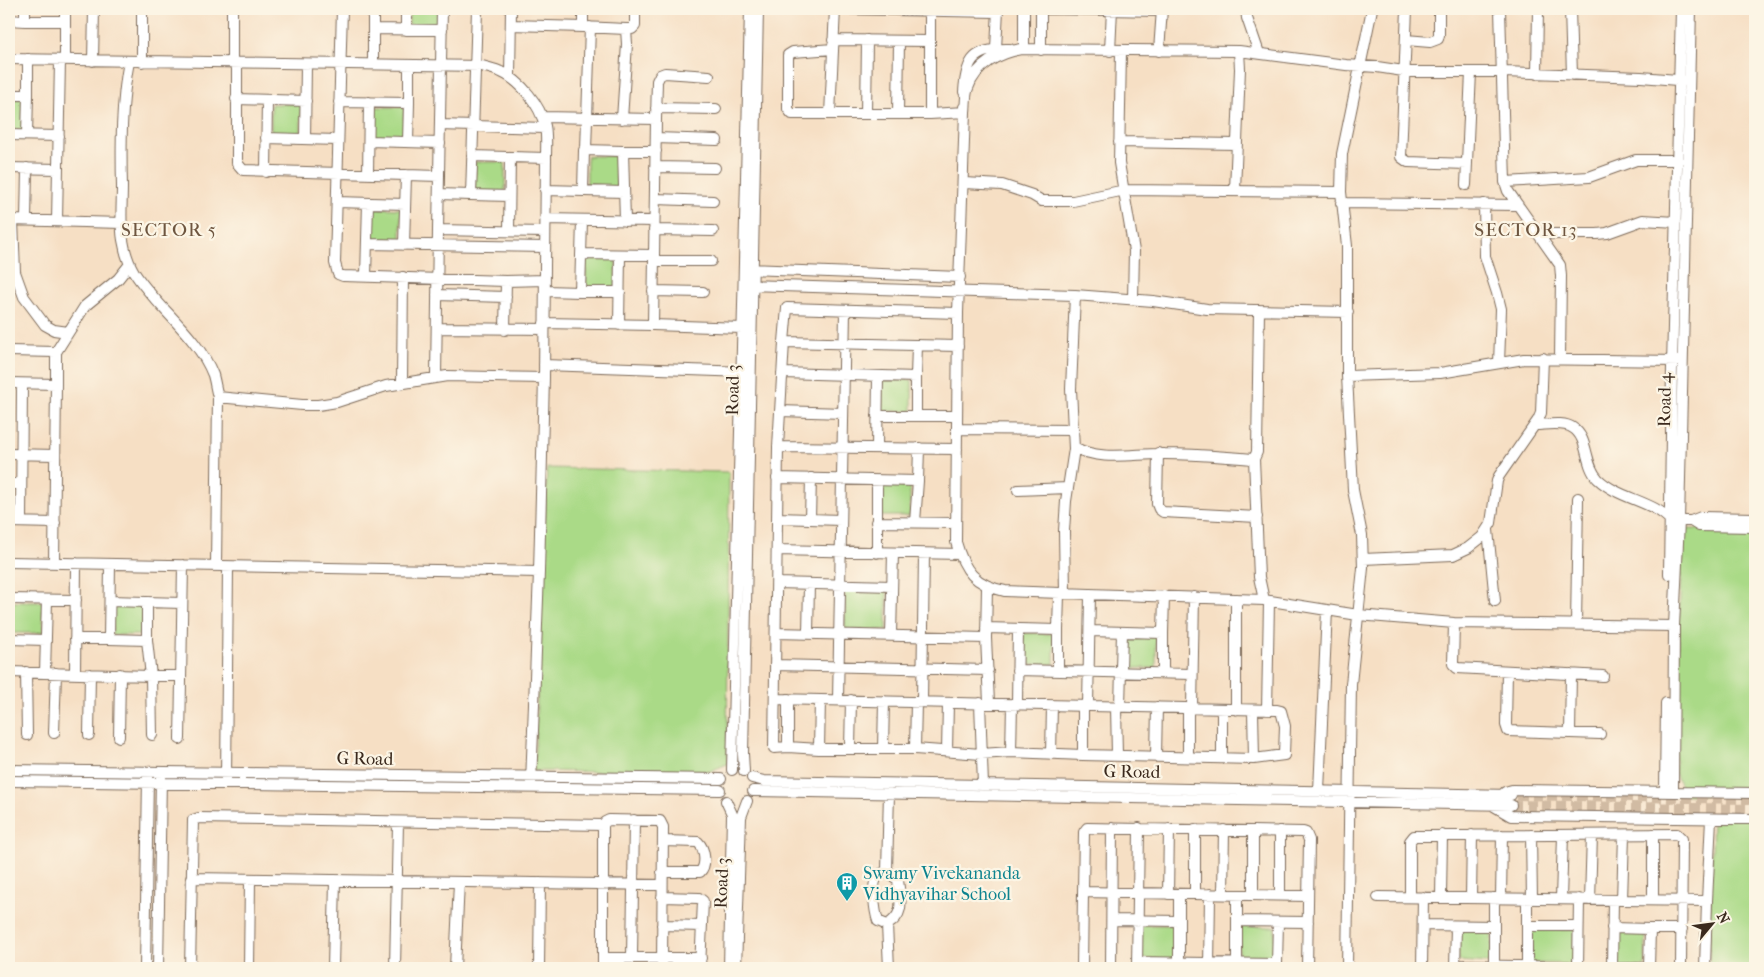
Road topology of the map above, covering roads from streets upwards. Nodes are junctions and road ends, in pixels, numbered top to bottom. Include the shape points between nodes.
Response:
1 (25, 9) edge
2 (65, 9) edge
3 (94, 9) edge
4 (142, 9) edge
5 (232, 9) edge
6 (342, 9) edge
7 (373, 9) edge
8 (406, 9) edge
9 (442, 9) edge
10 (477, 9) edge
11 (511, 9) edge
12 (583, 9) edge
13 (635, 9) edge
14 (750, 9) edge
15 (758, 9) edge
16 (835, 9) edge
17 (841, 9) edge
18 (1024, 9) edge
19 (1041, 9) edge
20 (1047, 9) edge
21 (1112, 9) edge
22 (1246, 9) edge
23 (1372, 9) edge
24 (1407, 9) edge
25 (1440, 9) edge
26 (1500, 9) edge
27 (1538, 9) edge
28 (1570, 9) edge
29 (1681, 9) edge
30 (1690, 9) edge
31 (998, 10) edge
32 (1162, 10) edge
33 (930, 11) junction
34 (9, 20) edge
35 (25, 21) junction
36 (65, 21) junction
37 (511, 25) junction
38 (586, 27) junction
39 (373, 29) junction
40 (626, 29) junction
41 (406, 30) junction
42 (442, 30) junction
43 (867, 40) junction
44 (1406, 40) junction
45 (899, 41) junction
46 (930, 41) junction
47 (833, 45) junction
48 (996, 48) junction
49 (1023, 49) junction
50 (1041, 50) junction
51 (1116, 51) junction
52 (1159, 51) junction
53 (1239, 51) junction
54 (1259, 53) junction
55 (9, 59) edge
56 (28, 59) junction
57 (62, 60) junction
58 (93, 61) junction
59 (129, 62) junction
60 (142, 62) junction
61 (235, 63) junction
62 (306, 64) junction
63 (340, 64) junction
64 (373, 64) junction
65 (410, 65) junction
66 (441, 65) junction
67 (1360, 65) junction
68 (476, 66) junction
69 (1404, 71) junction
70 (1470, 72) junction
71 (1502, 72) junction
72 (1536, 74) junction
73 (1572, 75) junction
74 (709, 76) dead end
75 (510, 78) junction
76 (1684, 80) junction
77 (9, 95) edge
78 (28, 95) junction
79 (236, 99) junction
80 (267, 100) junction
81 (306, 101) junction
82 (339, 102) junction
83 (369, 102) junction
84 (409, 103) junction
85 (656, 108) junction
86 (716, 109) dead end
87 (965, 112) junction
88 (830, 114) junction
89 (866, 114) junction
90 (898, 114) junction
91 (930, 114) junction
92 (542, 117) junction
93 (588, 118) junction
94 (622, 119) junction
95 (656, 119) junction
96 (440, 126) junction
97 (472, 126) junction
98 (545, 128) junction
99 (9, 134) edge
100 (27, 135) junction
101 (59, 136) junction
102 (266, 138) junction
103 (656, 138) junction
104 (305, 139) junction
105 (338, 140) junction
106 (717, 140) dead end
107 (369, 141) junction
108 (408, 142) junction
109 (1119, 142) junction
110 (440, 143) junction
111 (1236, 144) junction
112 (586, 150) junction
113 (623, 151) junction
114 (656, 151) junction
115 (472, 156) junction
116 (510, 157) junction
117 (546, 158) junction
118 (1678, 160) junction
119 (1467, 164) junction
120 (655, 167) junction
121 (9, 168) edge
122 (27, 168) junction
123 (715, 168) dead end
124 (58, 169) junction
125 (266, 172) junction
126 (337, 174) junction
127 (368, 174) junction
128 (406, 175) junction
129 (439, 176) junction
130 (1505, 182) junction
131 (964, 183) junction
132 (1466, 185) dead end
133 (545, 190) junction
134 (583, 190) junction
135 (1125, 190) junction
136 (1235, 190) junction
137 (624, 192) junction
138 (1341, 192) junction
139 (439, 194) junction
140 (471, 195) junction
141 (509, 196) junction
142 (655, 199) junction
143 (713, 200) dead end
144 (336, 202) junction
145 (368, 203) junction
146 (1341, 203) junction
147 (405, 204) junction
148 (1484, 204) junction
149 (1518, 205) junction
150 (545, 219) junction
151 (11, 220) edge
152 (26, 220) junction
153 (582, 220) junction
154 (57, 221) junction
155 (625, 221) junction
156 (1676, 222) junction
157 (122, 223) junction
158 (654, 225) junction
159 (438, 230) junction
160 (509, 231) junction
161 (713, 231) dead end
162 (545, 232) junction
163 (1539, 234) junction
164 (367, 244) junction
165 (404, 244) junction
166 (438, 245) junction
167 (545, 247) junction
168 (581, 254) junction
169 (620, 255) junction
170 (654, 258) junction
171 (711, 261) dead end
172 (130, 264) junction
173 (749, 269) junction
174 (366, 276) junction
175 (403, 277) junction
176 (960, 277) junction
177 (438, 278) junction
178 (545, 280) junction
179 (506, 281) junction
180 (747, 285) junction
181 (545, 291) junction
182 (653, 291) junction
183 (580, 292) junction
184 (620, 292) junction
185 (703, 292) dead end
186 (959, 292) junction
187 (437, 295) junction
188 (1076, 295) junction
189 (506, 297) junction
190 (1133, 300) junction
191 (1259, 310) junction
192 (845, 311) junction
193 (1348, 312) junction
194 (958, 313) junction
195 (619, 325) junction
196 (653, 325) junction
197 (544, 326) junction
198 (437, 328) junction
199 (742, 328) junction
200 (505, 330) junction
201 (68, 332) junction
202 (784, 342) junction
203 (844, 343) junction
204 (917, 344) junction
205 (958, 346) junction
206 (9, 351) edge
207 (56, 352) junction
208 (1543, 358) junction
209 (1560, 358) junction
210 (1678, 360) junction
211 (1499, 363) junction
212 (544, 365) junction
213 (745, 372) junction
214 (782, 373) junction
215 (844, 376) junction
216 (878, 376) junction
217 (1347, 376) junction
218 (436, 377) junction
219 (916, 377) junction
220 (544, 378) junction
221 (9, 383) edge
222 (402, 383) junction
223 (22, 384) junction
224 (56, 384) junction
225 (218, 397) junction
226 (780, 411) junction
227 (843, 413) junction
228 (878, 416) junction
229 (916, 416) junction
230 (957, 416) junction
231 (1535, 425) junction
232 (957, 429) junction
233 (1074, 430) junction
234 (778, 447) junction
235 (1074, 447) junction
236 (842, 448) junction
237 (877, 448) junction
238 (919, 448) junction
239 (957, 448) junction
240 (1158, 453) junction
241 (9, 454) edge
242 (22, 454) junction
243 (55, 455) junction
244 (1254, 458) junction
245 (777, 478) junction
246 (811, 478) junction
247 (842, 479) junction
248 (877, 481) junction
249 (918, 481) junction
250 (9, 484) edge
251 (21, 484) junction
252 (1068, 488) junction
253 (1018, 490) dead end
254 (1578, 498) dead end
255 (1257, 517) junction
256 (778, 518) junction
257 (1755, 518) edge
258 (810, 519) junction
259 (841, 520) junction
260 (1675, 521) junction
261 (1690, 521) junction
262 (9, 522) edge
263 (21, 522) junction
264 (876, 522) junction
265 (915, 522) junction
266 (55, 523) junction
267 (956, 523) junction
268 (1755, 527) edge
269 (1488, 530) junction
270 (777, 550) junction
271 (840, 552) junction
272 (877, 552) junction
273 (893, 553) junction
274 (924, 554) junction
275 (960, 554) junction
276 (1362, 559) junction
277 (9, 562) edge
278 (54, 563) junction
279 (76, 563) junction
280 (110, 564) junction
281 (183, 565) junction
282 (216, 566) junction
283 (228, 568) junction
284 (539, 572) junction
285 (777, 583) junction
286 (808, 584) junction
287 (840, 584) junction
288 (892, 586) junction
289 (987, 587) junction
290 (1062, 593) junction
291 (1090, 594) junction
292 (1164, 596) junction
293 (1194, 597) junction
294 (9, 599) edge
295 (1236, 599) junction
296 (47, 600) junction
297 (76, 600) junction
298 (110, 601) junction
299 (1266, 601) junction
300 (1495, 601) dead end
301 (147, 602) junction
302 (182, 603) junction
303 (1328, 610) junction
304 (1358, 615) junction
305 (1454, 623) junction
306 (1576, 625) junction
307 (1671, 626) junction
308 (1018, 629) junction
309 (1058, 630) junction
310 (1090, 631) junction
311 (1122, 632) junction
312 (776, 633) junction
313 (986, 633) junction
314 (1163, 633) junction
315 (808, 634) junction
316 (839, 634) junction
317 (891, 636) junction
318 (923, 636) junction
319 (9, 639) edge
320 (75, 639) junction
321 (109, 639) junction
322 (46, 640) junction
323 (147, 640) junction
324 (775, 665) junction
325 (838, 667) junction
326 (922, 669) junction
327 (988, 670) junction
328 (1017, 670) junction
329 (1058, 671) junction
330 (1507, 671) junction
331 (9, 672) edge
332 (26, 672) junction
333 (1089, 672) junction
334 (1121, 672) junction
335 (45, 673) junction
336 (56, 673) junction
337 (75, 673) junction
338 (1162, 673) junction
339 (90, 674) junction
340 (120, 674) junction
341 (1192, 674) junction
342 (1570, 674) junction
343 (151, 676) junction
344 (181, 676) junction
345 (1603, 676) dead end
346 (775, 699) junction
347 (788, 699) junction
348 (820, 700) junction
349 (838, 700) junction
350 (851, 700) junction
351 (884, 701) junction
352 (919, 702) junction
353 (948, 702) junction
354 (984, 703) junction
355 (1014, 704) junction
356 (1052, 706) junction
357 (1086, 706) junction
358 (1118, 707) junction
359 (1156, 707) junction
360 (1190, 708) junction
361 (1222, 709) junction
362 (1236, 710) junction
363 (1253, 710) junction
364 (1267, 710) junction
365 (54, 733) dead end
366 (1570, 733) junction
367 (1600, 734) dead end
368 (27, 735) dead end
369 (89, 735) dead end
370 (152, 735) dead end
371 (119, 736) dead end
372 (180, 739) dead end
373 (788, 746) junction
374 (819, 749) junction
375 (850, 749) junction
376 (883, 749) junction
377 (915, 749) junction
378 (947, 751) junction
379 (1011, 752) junction
380 (982, 754) junction
381 (1051, 754) junction
382 (1083, 755) junction
383 (1117, 755) junction
384 (1156, 756) junction
385 (1188, 756) junction
386 (1222, 758) junction
387 (1254, 759) junction
388 (9, 770) edge
389 (732, 770) junction
390 (148, 772) junction
391 (161, 772) junction
392 (226, 773) junction
393 (748, 775) junction
394 (532, 777) junction
395 (9, 781) edge
396 (148, 783) junction
397 (161, 784) junction
398 (226, 784) junction
399 (720, 784) junction
400 (983, 785) junction
401 (531, 788) junction
402 (754, 791) junction
403 (1319, 791) junction
404 (1669, 792) junction
405 (889, 793) junction
406 (1755, 793) edge
407 (1350, 797) junction
408 (1493, 800) junction
409 (1511, 800) tunnel mouth
410 (726, 801) junction
411 (747, 801) junction
412 (1711, 819) junction
413 (1755, 819) edge
414 (634, 820) junction
415 (398, 822) junction
416 (603, 825) junction
417 (1112, 828) junction
418 (1139, 828) junction
419 (1169, 829) junction
420 (1195, 829) junction
421 (1224, 830) junction
422 (1253, 831) junction
423 (1280, 831) junction
424 (1624, 834) junction
425 (1654, 834) junction
426 (1472, 835) junction
427 (1502, 835) junction
428 (1531, 835) junction
429 (1563, 835) junction
430 (1592, 835) junction
431 (1442, 836) junction
432 (662, 841) junction
433 (662, 872) junction
434 (887, 872) junction
435 (192, 878) junction
436 (250, 879) junction
437 (335, 880) junction
438 (397, 881) junction
439 (458, 882) junction
440 (540, 884) junction
441 (603, 884) junction
442 (633, 885) junction
443 (662, 886) junction
444 (1083, 892) junction
445 (1112, 893) junction
446 (1138, 893) junction
447 (1168, 894) junction
448 (1180, 894) junction
449 (1194, 894) junction
450 (1210, 894) junction
451 (1223, 894) junction
452 (1237, 895) junction
453 (1253, 895) junction
454 (1280, 895) junction
455 (1308, 896) junction
456 (1378, 896) dead end
457 (1410, 897) junction
458 (1423, 897) junction
459 (1441, 897) junction
460 (662, 898) junction
461 (1471, 898) junction
462 (1498, 898) junction
463 (1529, 899) junction
464 (1561, 899) junction
465 (1579, 899) junction
466 (1590, 900) junction
467 (1617, 900) junction
468 (1653, 900) junction
469 (1682, 901) junction
470 (1706, 901) junction
471 (1112, 920) junction
472 (1138, 921) junction
473 (1179, 921) junction
474 (1237, 921) junction
475 (1278, 922) junction
476 (1308, 922) junction
477 (662, 925) junction
478 (887, 925) junction
479 (1423, 925) junction
480 (702, 926) junction
481 (1456, 926) junction
482 (1494, 926) junction
483 (1527, 926) junction
484 (1578, 926) junction
485 (1612, 928) junction
486 (1650, 928) junction
487 (1682, 929) junction
488 (632, 958) junction
489 (603, 963) edge
490 (662, 963) edge
491 (700, 963) edge
492 (1179, 963) junction
493 (1237, 964) junction
494 (1137, 965) edge
495 (1209, 966) edge
496 (1277, 966) edge
497 (1494, 966) junction
498 (1455, 967) edge
499 (1527, 967) edge
500 (1612, 967) edge
501 (145, 968) edge
502 (158, 968) edge
503 (190, 968) edge
504 (249, 968) edge
505 (333, 968) edge
506 (395, 968) edge
507 (455, 968) edge
508 (539, 968) edge
509 (729, 968) edge
510 (736, 968) edge
511 (889, 968) edge
512 (1082, 968) edge
513 (1111, 968) edge
514 (1307, 968) edge
515 (1348, 968) edge
516 (1422, 968) edge
517 (1578, 968) edge
518 (1649, 968) edge
519 (1681, 968) edge
520 (1705, 968) edge

1 - 35 street
2 - 36 street
3 - 58 street
4 - 60 street
5 - 61 street
6 - 63 street
7 - 39 street
8 - 41 street
9 - 42 street
10 - 68 street
11 - 37 street
12 - 38 street
13 - 40 street via 635,26
14 - 173 street, Road 3
15 - 173 street, Road 3
16 - 47 street
17 - 33 street
18 - 49 street
19 - 50 street
20 - 21 street
21 - 32 street
21 - 51 street
22 - 54 street
23 - 67 street
24 - 44 street
25 - 44 street via 1438,38 1430,42
26 - 71 street
27 - 72 street
28 - 73 street
29 - 76 street, Road 4
30 - 76 street, Road 4
31 - 33 street
31 - 48 street
32 - 52 street
33 - 46 street
34 - 35 street
35 - 36 street
36 - 57 street
37 - 38 street
37 - 75 street
38 - 40 street
38 - 93 street
39 - 41 street
39 - 64 street
40 - 94 street
41 - 42 street
42 - 66 street
43 - 45 street
43 - 47 street
43 - 89 street
44 - 69 street
45 - 46 street
45 - 90 street
46 - 91 street
47 - 88 street
47 - 88 street via 793,52 787,58 790,112 795,115
48 - 49 street
48 - 87 street via 976,56 966,68
49 - 50 street
49 - 87 street via 1007,52 982,67 967,90
50 - 51 street
51 - 52 street
51 - 109 street
52 - 53 street
53 - 54 street
53 - 111 street
54 - 67 street via 1346,66
55 - 56 street
56 - 57 street
56 - 78 street
57 - 58 street
57 - 101 street
58 - 59 street
59 - 60 street
59 - 157 street via 124,92
60 - 61 street
61 - 62 street
61 - 79 street
62 - 63 street
62 - 81 street
63 - 64 street
63 - 82 street
64 - 65 street
65 - 66 street
65 - 84 street
66 - 68 street
66 - 96 street
67 - 69 street
67 - 138 street via 1342,154
68 - 75 street via 502,72
68 - 97 street
69 - 70 street
69 - 119 street via 1401,157 1408,162
70 - 71 street
70 - 119 street
71 - 72 street
71 - 130 street
72 - 73 street
73 - 76 street
74 - 85 street via 660,75
75 - 92 street via 521,86
76 - 118 street, Road 4
76 - 210 street, Road 4
77 - 78 street
78 - 100 street
79 - 80 street
79 - 125 street via 237,163 243,170
80 - 81 street
80 - 102 street
81 - 104 street
82 - 83 street
82 - 105 street
83 - 84 street
83 - 107 street
84 - 108 street
85 - 86 street
85 - 95 street
87 - 91 street
87 - 131 street
88 - 89 street
89 - 90 street
90 - 91 street
92 - 93 street
92 - 98 street
93 - 94 street
93 - 112 street
94 - 95 street
95 - 103 street
96 - 97 street
96 - 110 street
97 - 98 street
97 - 115 street
98 - 117 street
99 - 100 street
100 - 101 street
101 - 124 street
102 - 104 street
102 - 125 street
103 - 106 street
103 - 114 street
104 - 105 street
105 - 126 street
107 - 108 street
107 - 127 street
108 - 110 street
109 - 111 street
109 - 135 street via 1119,163
110 - 129 street
111 - 136 street
112 - 113 street
112 - 134 street
113 - 114 street
113 - 137 street
114 - 120 street
115 - 116 street
115 - 140 street
116 - 117 street
116 - 141 street
117 - 133 street
118 - 130 street via 1636,160 1589,177
118 - 156 street, Road 4
119 - 132 street
120 - 123 street
120 - 142 street
121 - 122 street
122 - 124 street
122 - 152 street
124 - 154 street
125 - 126 street
126 - 127 street
126 - 144 street
127 - 128 street
128 - 129 street
128 - 147 street
129 - 139 street
130 - 149 street
131 - 135 street via 1002,185 1042,201 1073,201
131 - 176 street
133 - 134 street
133 - 150 street
134 - 137 street
135 - 136 street
135 - 190 street via 1134,251
136 - 138 street
137 - 155 street
138 - 146 street
139 - 140 street
139 - 159 street
140 - 141 street
141 - 160 street
142 - 143 street
142 - 158 street
144 - 145 street
144 - 174 street via 336,270 343,276
145 - 147 street
145 - 164 street
146 - 148 street
146 - 193 street via 1347,246
147 - 165 street
148 - 149 street
148 - 211 street via 1485,256 1500,309
149 - 163 street
150 - 153 street
150 - 162 street
151 - 152 street
151 - 201 street via 15,272 24,297 45,325
152 - 154 street
153 - 155 street
153 - 168 street
154 - 157 street
155 - 158 street
156 - 163 street via 1643,220 1598,234
156 - 210 street, Road 4
157 - 172 street via 122,238
158 - 161 street
158 - 170 street
159 - 160 street
159 - 166 street
160 - 162 street
162 - 167 street
163 - 209 street via 1560,265
164 - 165 street
164 - 174 street
165 - 166 street
166 - 167 street
166 - 177 street
167 - 178 street
168 - 169 street
168 - 183 street
169 - 170 street
169 - 184 street
170 - 171 street
170 - 182 street
172 - 201 street via 118,279 85,306
172 - 225 street via 145,288 204,359 213,376
173 - 176 street
173 - 180 street, Road 3
174 - 175 street
175 - 177 street
175 - 222 street
176 - 186 street
177 - 179 street
177 - 187 street
178 - 179 street
178 - 181 street
179 - 189 street
180 - 186 street
180 - 199 street, Road 3
180 - 213 street, Road 3
181 - 183 street
181 - 197 street
182 - 185 street
182 - 196 street
183 - 184 street
184 - 195 street
186 - 188 street
186 - 194 street
187 - 189 street
187 - 198 street
188 - 190 street
188 - 233 street via 1072,388
189 - 200 street
190 - 191 street via 1207,309
191 - 193 street
191 - 244 street via 1257,452
192 - 194 street
192 - 202 street via 787,308
192 - 203 street
193 - 217 street
194 - 205 street
195 - 196 street
195 - 197 street
196 - 199 street
197 - 200 street
197 - 212 street
198 - 200 street
198 - 218 street
199 - 213 street, Road 3
201 - 207 street
202 - 203 street
202 - 214 street
203 - 204 street
203 - 215 street
204 - 205 street
204 - 219 street
205 - 230 street
206 - 207 street
207 - 224 street
208 - 209 street
208 - 211 street
208 - 231 street via 1542,406
209 - 210 street
210 - 260 street, Road 4
211 - 217 street via 1440,373
212 - 213 street
212 - 220 street
213 - 389 street, Road 3
213 - 393 street, Road 3 via 743,744
214 - 215 street
214 - 226 street
215 - 216 street
215 - 227 street
216 - 219 street
216 - 228 street
217 - 276 street via 1352,490 1362,535
218 - 220 street
218 - 222 street
219 - 229 street
220 - 284 street
221 - 223 street
222 - 225 street via 318,405
223 - 224 street
223 - 242 street
224 - 243 street
225 - 282 street
226 - 227 street
226 - 234 street
227 - 236 street
228 - 229 street
228 - 237 street
229 - 230 street
230 - 232 street
231 - 260 street via 1565,425 1575,429 1596,477 1613,491
231 - 269 street via 1499,476
232 - 233 street
232 - 239 street
233 - 235 street
234 - 236 street
234 - 245 street
235 - 240 street via 1083,452 1112,455
235 - 252 street
236 - 237 street
236 - 247 street
237 - 238 street
238 - 239 street
238 - 249 street
239 - 267 street
240 - 244 street
240 - 255 street via 1157,504 1163,512
241 - 242 street
242 - 243 street
242 - 251 street
243 - 266 street
244 - 255 street
245 - 246 street
245 - 256 street
246 - 247 street
246 - 258 street
247 - 248 street
247 - 259 street
248 - 249 street
248 - 264 street
249 - 265 street
250 - 251 street
251 - 263 street
252 - 253 street
252 - 290 street
254 - 306 street
255 - 299 street via 1259,577
256 - 258 street
256 - 270 street
257 - 261 street via 1701,517
258 - 259 street
259 - 271 street
260 - 261 street
260 - 307 street, Road 4
261 - 268 street via 1699,526
262 - 263 street
263 - 266 street
264 - 265 street
264 - 272 street
265 - 267 street
266 - 278 street
267 - 275 street
269 - 276 street via 1468,548 1453,555
269 - 300 street
270 - 271 street
270 - 285 street
271 - 272 street
271 - 287 street
272 - 273 street
273 - 274 street
273 - 288 street
274 - 275 street
274 - 318 street
275 - 289 street via 972,575
276 - 304 street
277 - 278 street
278 - 279 street
279 - 280 street
279 - 297 street
280 - 281 street
280 - 298 street
281 - 282 street
281 - 302 street
282 - 283 street
283 - 284 street
283 - 392 street
284 - 394 street
285 - 286 street
285 - 312 street
286 - 287 street
286 - 315 street
287 - 288 street
287 - 316 street
288 - 317 street
289 - 290 street via 1005,591
289 - 313 street
290 - 291 street
290 - 309 street
291 - 292 street
291 - 310 street
292 - 293 street
292 - 314 street
293 - 295 street
293 - 341 street
294 - 296 street
295 - 299 street
295 - 362 street
296 - 297 street
296 - 322 street
297 - 320 street
298 - 301 street
298 - 321 street
299 - 303 street
299 - 364 street
301 - 302 street
301 - 323 street
302 - 344 street
303 - 304 street
303 - 403 street
304 - 305 street
304 - 407 street via 1351,684
305 - 306 street
305 - 330 street via 1455,666 1460,669
306 - 307 street
307 - 404 street, Road 4
308 - 309 street
308 - 313 street
308 - 328 street
309 - 329 street
310 - 311 street
310 - 333 street
311 - 314 street
311 - 334 street
312 - 315 street
312 - 324 street
313 - 318 street
313 - 327 street
314 - 338 street
315 - 316 street
316 - 317 street
316 - 325 street
317 - 318 street
318 - 326 street
319 - 322 street
320 - 321 street
320 - 337 street
321 - 323 street
322 - 335 street
323 - 343 street
324 - 325 street
324 - 346 street
325 - 326 street
325 - 349 street
326 - 327 street
326 - 352 street
327 - 354 street
328 - 329 street
328 - 355 street
329 - 333 street
330 - 342 street
330 - 366 street via 1508,731
331 - 332 street
332 - 335 street
332 - 368 street
333 - 334 street
333 - 357 street
334 - 338 street
334 - 358 street
335 - 336 street
336 - 337 street
336 - 365 street
337 - 339 street
338 - 341 street
339 - 340 street
339 - 369 street
340 - 343 street
340 - 371 street
341 - 360 street
342 - 345 street
342 - 366 street
343 - 344 street
343 - 370 street
344 - 372 street
346 - 347 street
346 - 373 street via 774,748
347 - 348 street
347 - 373 street
348 - 349 street
348 - 374 street
349 - 350 street
350 - 351 street
350 - 375 street
351 - 352 street
351 - 376 street
352 - 353 street
352 - 377 street
353 - 354 street
353 - 378 street
354 - 355 street
354 - 380 street
355 - 356 street
355 - 379 street
356 - 357 street
356 - 381 street
357 - 358 street
357 - 382 street
358 - 359 street
358 - 383 street
359 - 360 street
359 - 384 street
360 - 361 street
360 - 385 street
361 - 362 street
361 - 386 street
362 - 363 street
363 - 364 street
363 - 387 street
364 - 387 street via 1283,714 1284,755
366 - 367 street
373 - 374 street
374 - 375 street
375 - 376 street
376 - 377 street
377 - 378 street
378 - 380 street
379 - 380 street
379 - 381 street
380 - 400 street
381 - 382 street
382 - 383 street
383 - 384 street
384 - 385 street
385 - 386 street
386 - 387 street
388 - 390 street, G Road
389 - 393 street
389 - 399 street via 724,775
390 - 391 street, G Road
390 - 396 street
391 - 392 street, G Road
391 - 397 street
392 - 394 street, G Road
392 - 398 street
393 - 400 street, G Road via 764,781
393 - 402 street
394 - 399 street, G Road
394 - 401 street
395 - 396 street, G Road
396 - 397 street, G Road
396 - 501 street
397 - 398 street, G Road
397 - 502 street
398 - 401 street, G Road
399 - 401 street, G Road
399 - 410 street
400 - 403 street, G Road
402 - 405 street, G Road
402 - 411 street
403 - 407 street, G Road
404 - 406 street
404 - 408 street via 1512,790
405 - 407 street, G Road
405 - 434 street
407 - 408 street, G Road
407 - 515 street
408 - 409 street, G Road
408 - 412 street via 1511,816
410 - 411 street via 737,804
410 - 509 street, Road 3 via 732,814
411 - 510 street, Road 3 via 741,817
412 - 413 street
412 - 470 street
414 - 416 street via 607,820
414 - 432 street via 661,822
414 - 442 street
415 - 416 street
415 - 435 street via 196,818 193,820
415 - 438 street
416 - 441 street
417 - 418 street
417 - 444 street via 1091,827 1085,830
417 - 445 street
418 - 419 street
418 - 446 street
419 - 420 street
419 - 447 street
420 - 421 street
420 - 449 street
421 - 422 street
421 - 451 street
422 - 423 street
422 - 453 street
423 - 454 street
423 - 455 street via 1303,832 1308,836
424 - 425 street
424 - 430 street
424 - 467 street
425 - 468 street
425 - 469 street via 1677,834 1682,838
426 - 427 street
426 - 431 street
426 - 461 street
427 - 428 street
427 - 462 street
428 - 429 street
428 - 463 street
429 - 430 street
429 - 464 street
430 - 466 street
431 - 457 street via 1414,836 1410,841
431 - 459 street
432 - 433 street
432 - 433 street via 698,842 704,854 700,872
433 - 443 street
434 - 478 street via 898,880 901,910 894,922
434 - 478 street via 878,875 874,888 878,921
435 - 436 street
435 - 503 street
436 - 437 street
436 - 504 street
437 - 438 street
437 - 505 street
438 - 439 street
438 - 506 street
439 - 440 street
439 - 507 street
440 - 441 street
440 - 508 street
441 - 442 street
441 - 489 street
442 - 443 street
442 - 488 street
443 - 460 street
444 - 445 street
444 - 512 street
445 - 446 street
445 - 471 street
446 - 447 street
446 - 472 street
447 - 448 street
448 - 449 street
448 - 473 street
449 - 450 street
450 - 451 street
450 - 495 street
451 - 452 street
452 - 453 street
452 - 474 street
453 - 454 street
454 - 455 street
455 - 476 street
456 - 457 street
457 - 458 street
458 - 459 street
458 - 479 street
459 - 461 street
460 - 477 street
460 - 480 street via 701,899
461 - 462 street
462 - 463 street
462 - 482 street
463 - 464 street
463 - 483 street
464 - 465 street
465 - 466 street
465 - 484 street
466 - 467 street
467 - 468 street
467 - 485 street
468 - 469 street
469 - 470 street
469 - 487 street
470 - 520 street
471 - 472 street
471 - 513 street
472 - 473 street
472 - 494 street
473 - 492 street
474 - 475 street
474 - 493 street
475 - 476 street
475 - 496 street
476 - 514 street
477 - 480 street
477 - 490 street
478 - 511 street
479 - 481 street
479 - 516 street
480 - 491 street
481 - 482 street
481 - 498 street
482 - 497 street
483 - 484 street
483 - 499 street
484 - 517 street
485 - 486 street
485 - 500 street
486 - 487 street
486 - 518 street
487 - 519 street
488 - 489 street
488 - 490 street
490 - 491 street
492 - 494 street
492 - 495 street
493 - 495 street
493 - 496 street
497 - 498 street
497 - 499 street
499 - 517 street
500 - 517 street
500 - 518 street

